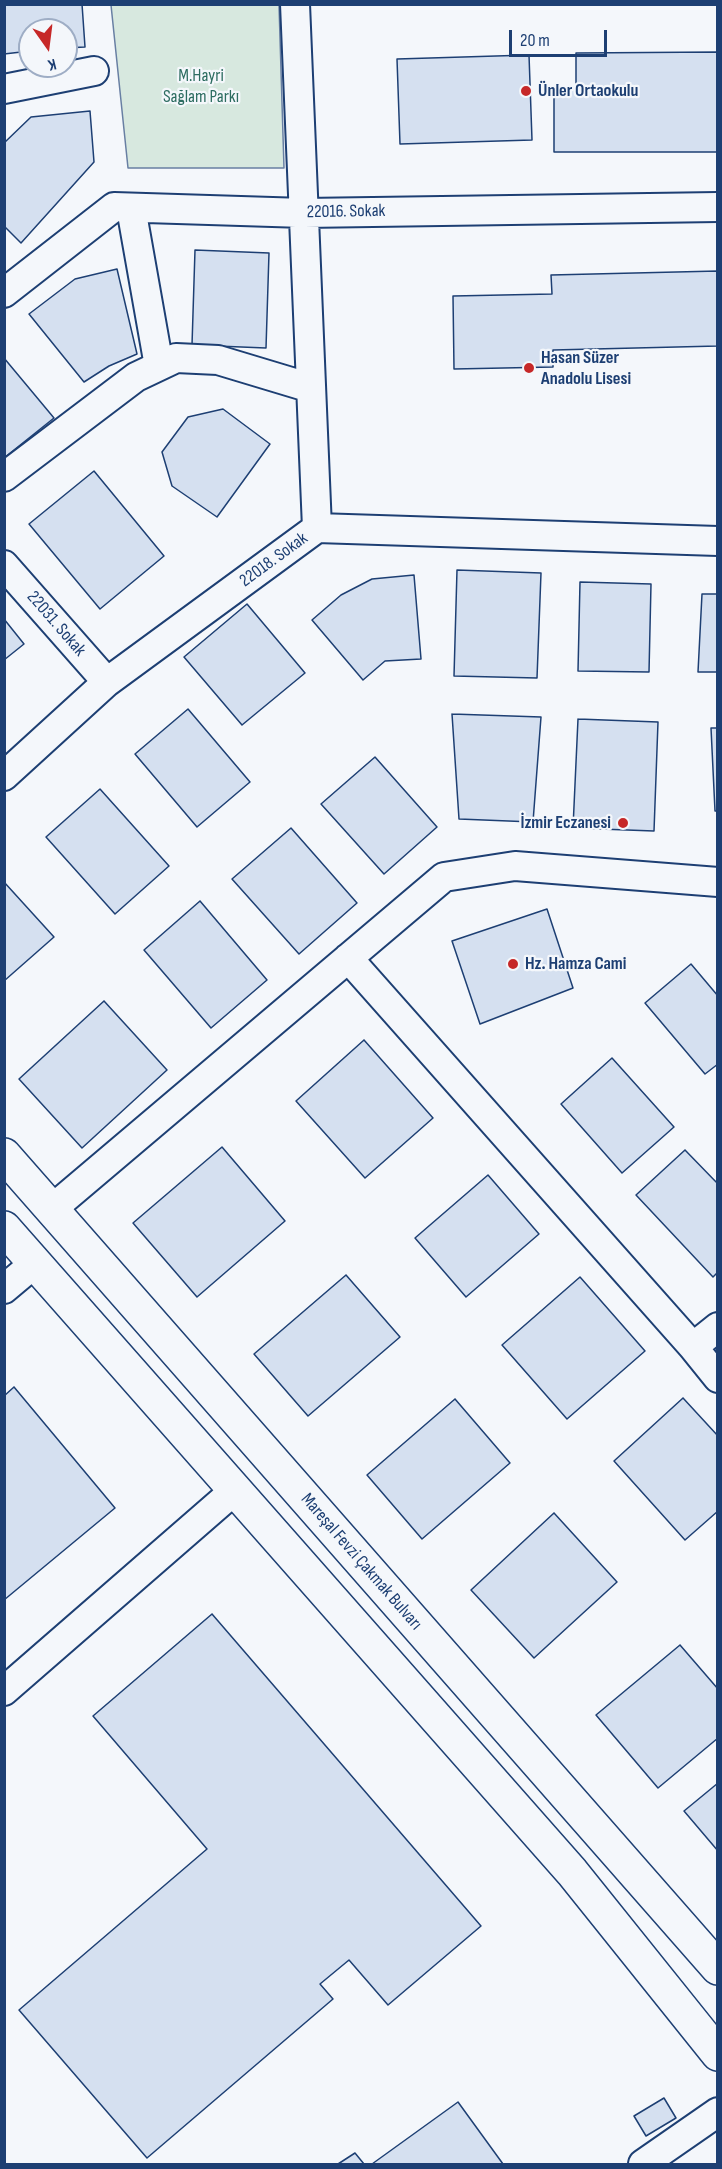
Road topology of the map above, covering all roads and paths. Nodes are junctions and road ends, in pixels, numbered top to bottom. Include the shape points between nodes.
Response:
1 (295, 4) edge
2 (94, 71) dead end
3 (4, 89) edge
4 (717, 207) edge
5 (131, 208) junction
6 (304, 213) junction
7 (4, 293) edge
8 (159, 366) junction
9 (311, 388) junction
10 (4, 477) edge
11 (317, 528) junction
12 (717, 541) edge
13 (4, 565) edge
14 (107, 682) junction
15 (4, 776) edge
16 (717, 882) edge
17 (348, 958) junction
18 (4, 1155) edge
19 (51, 1209) junction
20 (4, 1228) edge
21 (35, 1263) junction
22 (4, 1289) edge
23 (717, 1326) edge
24 (693, 1347) junction
25 (717, 1378) edge
26 (235, 1490) junction
27 (4, 1691) edge
28 (717, 1968) edge
29 (717, 2054) edge
30 (717, 2112) edge
31 (643, 2164) edge

1 - 6 street
2 - 3 street
4 - 6 street, 22016. Sokak
5 - 6 street, 22016. Sokak
5 - 7 street, 22016. Sokak via 114,207
5 - 8 street
6 - 9 street
8 - 9 street via 176,358 218,360
8 - 10 street via 136,377
9 - 11 street
11 - 12 street, 22018. Sokak
11 - 14 street, 22018. Sokak
13 - 14 street, 22031. Sokak
14 - 15 street, 22018. Sokak
16 - 17 street via 515,866 444,877
17 - 19 street
17 - 24 street
18 - 19 main road, Mareşal Fevzi Çakmak Bulvarı
19 - 28 main road, Mareşal Fevzi Çakmak Bulvarı
20 - 21 main road
21 - 22 street
21 - 26 main road
23 - 24 street
24 - 25 street
26 - 27 street
26 - 29 main road via 572,1872
30 - 31 street

